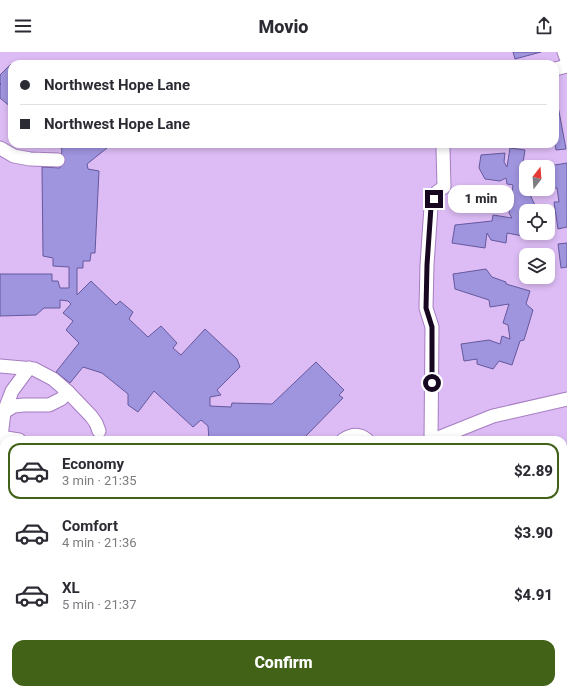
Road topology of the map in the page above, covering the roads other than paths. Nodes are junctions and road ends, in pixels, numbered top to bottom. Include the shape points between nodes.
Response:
1 (564, 52) edge
2 (567, 60) edge
3 (0, 148) edge
4 (443, 148) edge
5 (58, 160) dead end
6 (0, 366) edge
7 (29, 368) junction
8 (68, 392) junction
9 (567, 398) edge
10 (4, 412) junction
11 (99, 431) dead end
12 (0, 436) edge
13 (351, 436) edge
14 (361, 436) edge
15 (432, 436) edge
16 (442, 436) edge

1 - 2 street
3 - 5 street via 14,156
4 - 15 street via 444,187 437,192 431,207 427,265 426,308 432,327
6 - 7 street
7 - 8 street via 53,379
7 - 10 street via 12,391
8 - 10 street via 49,405 14,406
8 - 11 street via 96,423
9 - 16 street via 493,416
10 - 12 street
13 - 14 street

